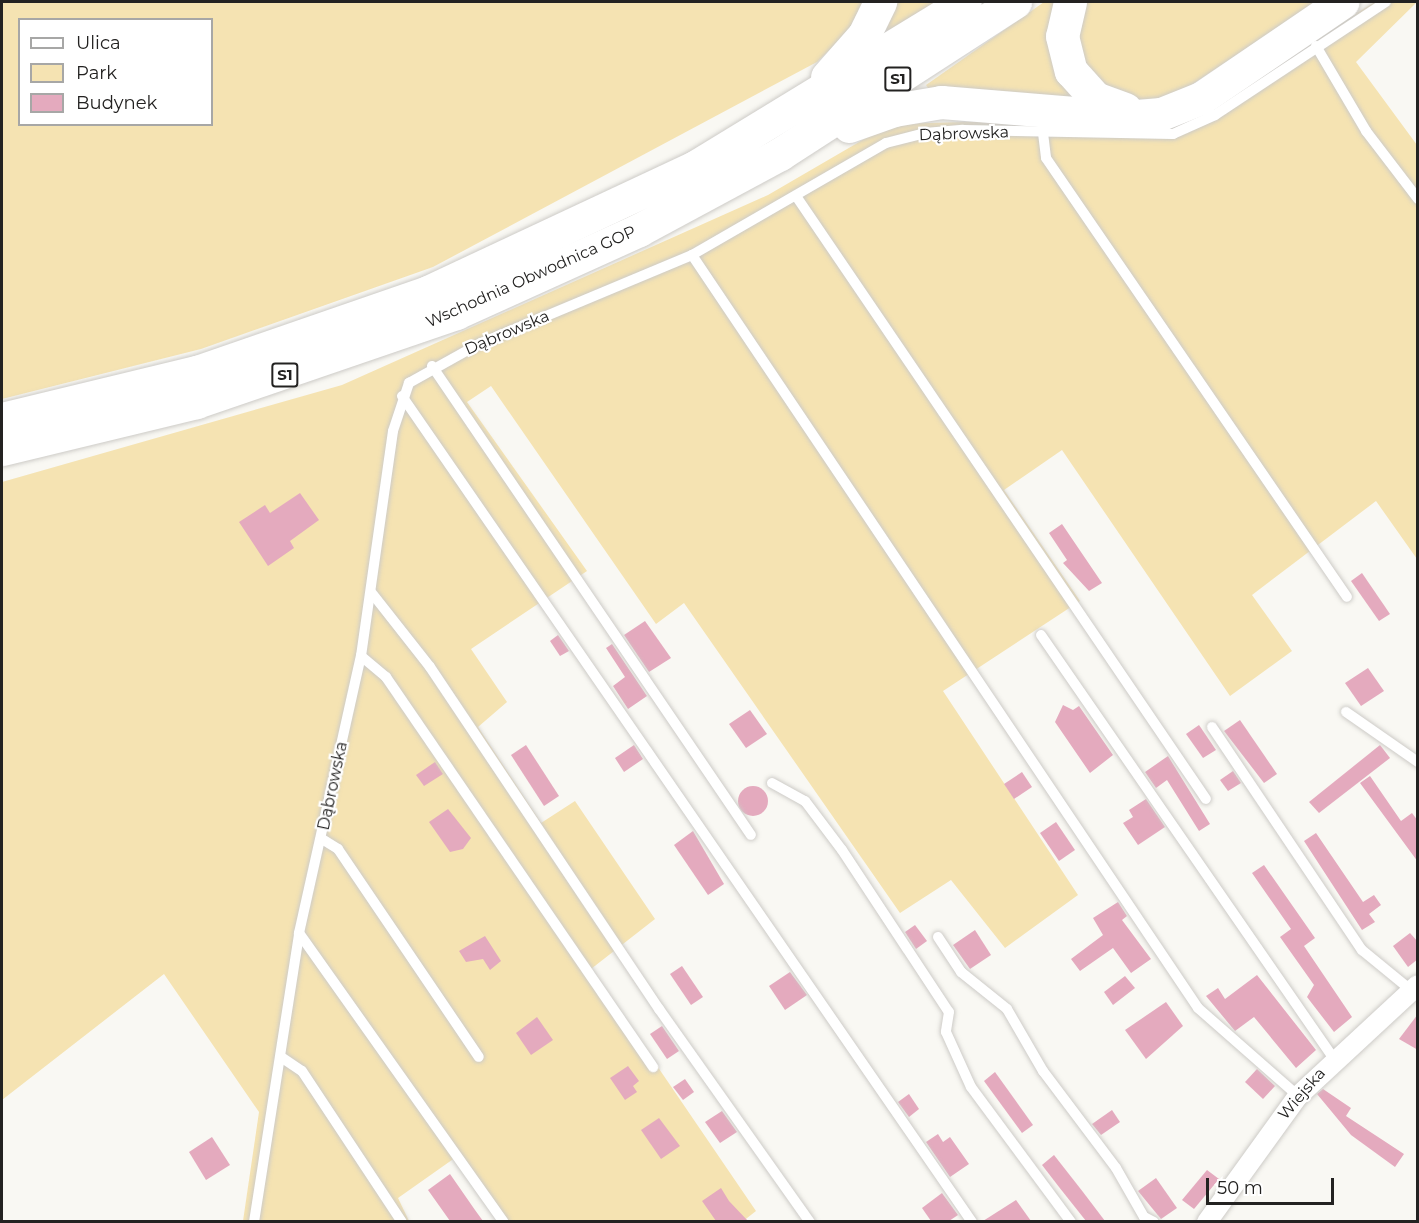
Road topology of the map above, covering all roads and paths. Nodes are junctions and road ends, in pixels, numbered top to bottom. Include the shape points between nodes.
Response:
1 (880, 2) edge
2 (965, 2) edge
3 (1015, 2) edge
4 (1070, 2) edge
5 (1342, 2) edge
6 (1386, 2) edge
7 (1316, 46) junction
8 (796, 109) junction
9 (1147, 115) junction
10 (1042, 133) junction
11 (780, 154) junction
12 (796, 196) junction
13 (1418, 199) edge
14 (692, 255) junction
15 (432, 366) junction
16 (402, 396) junction
17 (2, 419) edge
18 (2, 449) edge
19 (371, 592) junction
20 (1347, 597) dead end
21 (1041, 635) dead end
22 (361, 656) junction
23 (1346, 712) dead end
24 (1212, 728) dead end
25 (1418, 762) edge
26 (772, 783) dead end
27 (1206, 799) dead end
28 (751, 835) dead end
29 (322, 839) junction
30 (299, 933) junction
31 (938, 937) dead end
32 (1414, 988) edge
33 (280, 1057) junction
34 (479, 1057) dead end
35 (1334, 1059) junction
36 (653, 1067) dead end
37 (1298, 1096) junction
38 (255, 1221) edge
39 (402, 1221) edge
40 (504, 1221) edge
41 (810, 1221) edge
42 (972, 1221) edge
43 (1071, 1221) edge
44 (1154, 1221) edge
45 (1207, 1221) edge

1 - 8 highway via 849,55
2 - 8 highway, Wschodnia Obwodnica GOP / S1
3 - 11 highway, Wschodnia Obwodnica GOP / S1
4 - 9 highway via 1062,36 1071,71 1095,98
5 - 9 highway via 1201,98
6 - 7 lane, Dąbrowska
7 - 10 lane, Dąbrowska via 1215,115 1173,134
7 - 13 lane via 1366,131
8 - 17 highway, Wschodnia Obwodnica GOP / S1 via 590,221 428,292 197,372
9 - 11 highway via 926,103 867,119
10 - 12 lane, Dąbrowska via 963,130 902,137
10 - 20 lane via 1046,158
11 - 18 highway, Wschodnia Obwodnica GOP / S1 via 639,230 456,313 362,349 196,402
12 - 14 lane, Dąbrowska
12 - 27 lane
14 - 15 lane, Dąbrowska
14 - 37 lane via 1198,1008
15 - 16 lane, Dąbrowska
15 - 28 lane
16 - 19 lane, Dąbrowska via 374,533
16 - 42 lane
19 - 22 lane, Dąbrowska
19 - 41 lane via 430,667 659,1010
21 - 35 lane
22 - 29 lane, Dąbrowska
22 - 36 lane via 386,677
23 - 25 lane
24 - 32 lane via 1362,950
26 - 43 lane via 806,801 842,850 949,1012 946,1032 971,1087
29 - 30 lane, Dąbrowska
29 - 34 lane via 338,849
30 - 33 lane, Dąbrowska
30 - 40 lane
31 - 44 lane via 961,972 1007,1009 1043,1071 1116,1168 1144,1217
32 - 35 street, Wiejska
33 - 38 lane, Dąbrowska
33 - 39 lane via 302,1071
35 - 37 street, Wiejska
37 - 45 street, Wiejska

